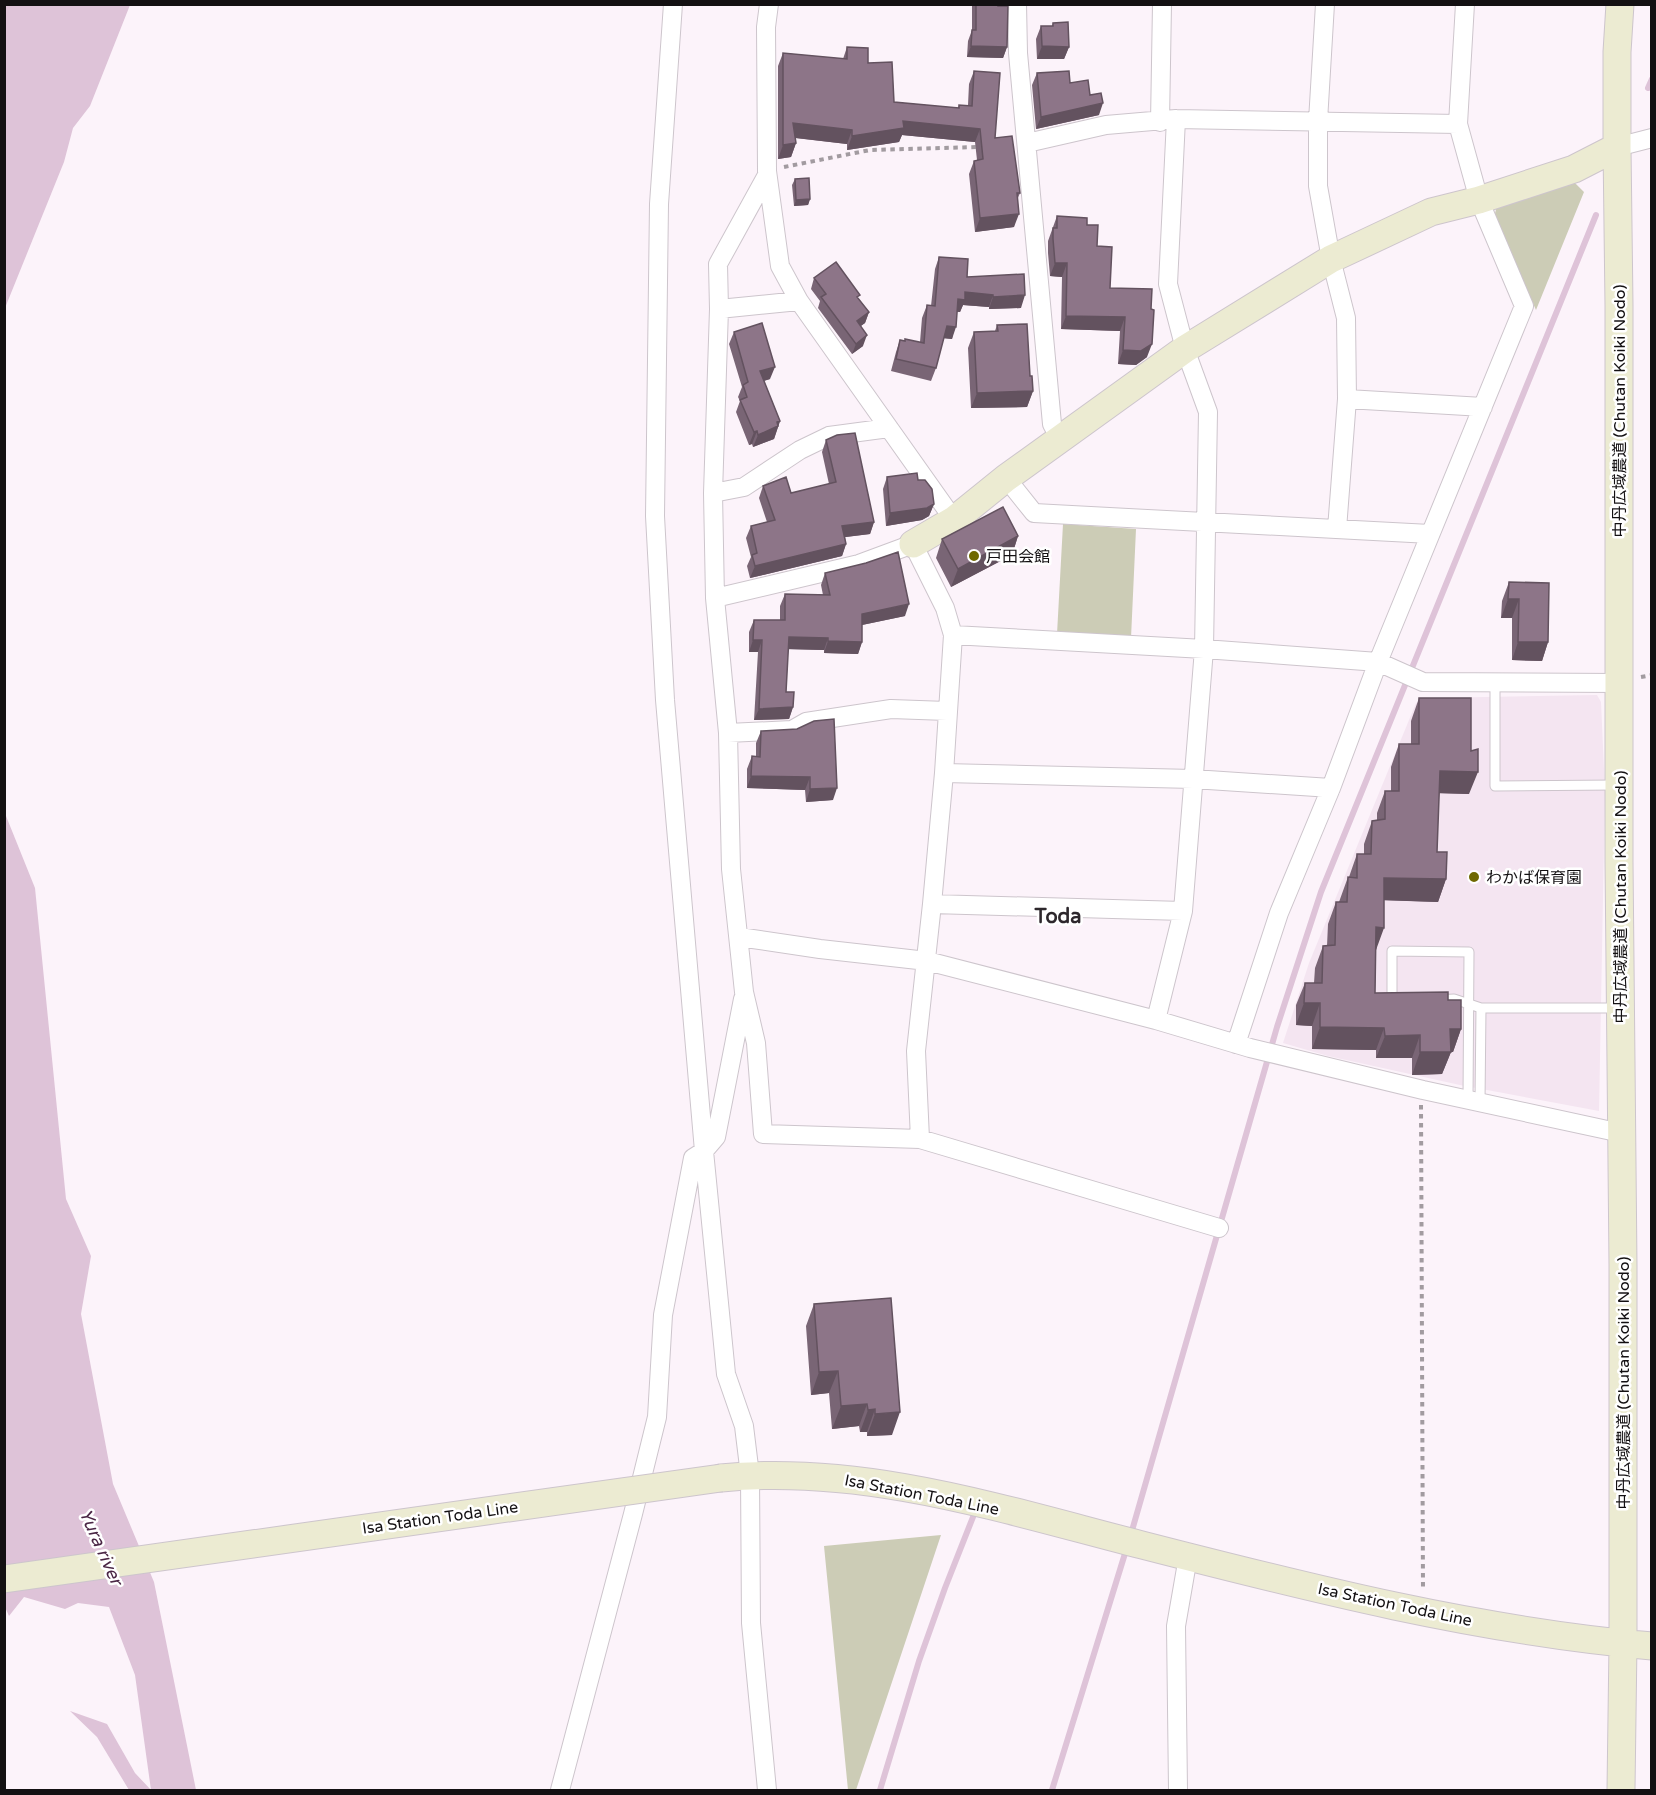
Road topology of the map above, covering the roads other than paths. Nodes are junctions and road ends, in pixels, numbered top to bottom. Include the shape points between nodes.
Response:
1 (673, 4) edge
2 (770, 4) edge
3 (1017, 4) edge
4 (1162, 4) edge
5 (1325, 4) edge
6 (1465, 4) edge
7 (1620, 4) edge
8 (1168, 120) junction
9 (1318, 121) junction
10 (1458, 124) junction
11 (1652, 138) edge
12 (1027, 143) junction
13 (1617, 147) junction
14 (767, 173) junction
15 (1479, 200) junction
16 (1331, 260) junction
17 (799, 301) junction
18 (719, 309) junction
19 (1185, 349) junction
20 (1347, 399) junction
21 (1483, 407) junction
22 (889, 428) junction
23 (1060, 439) junction
24 (1006, 478) junction
25 (713, 493) junction
26 (954, 520) junction
27 (1206, 523) junction
28 (1337, 529) junction
29 (1430, 534) junction
30 (913, 544) junction
31 (715, 597) junction
32 (953, 635) junction
33 (1204, 649) junction
34 (1383, 665) junction
35 (1496, 682) junction
36 (1620, 683) junction
37 (948, 711) junction
38 (728, 734) junction
39 (944, 773) junction
40 (1193, 779) junction
41 (1619, 784) junction
42 (1331, 788) junction
43 (933, 904) junction
44 (1183, 911) junction
45 (739, 937) junction
46 (927, 961) junction
47 (744, 992) junction
48 (1402, 1000) edge
49 (1423, 1000) edge
50 (1467, 1004) junction
51 (1481, 1008) junction
52 (1620, 1008) junction
53 (1156, 1020) junction
54 (1243, 1046) junction
55 (1474, 1101) junction
56 (1622, 1133) junction
57 (920, 1139) junction
58 (704, 1151) junction
59 (1219, 1228) dead end
60 (750, 1475) junction
61 (1188, 1557) junction
62 (4, 1579) edge
63 (1623, 1643) junction
64 (1652, 1646) edge
65 (560, 1791) edge
66 (767, 1791) edge
67 (1178, 1791) edge
68 (1621, 1791) edge

1 - 58 street via 659,204 655,516 664,700
2 - 14 street via 766,27
3 - 12 street
4 - 8 street
5 - 9 street
6 - 10 street
7 - 13 street, 中丹広域農道 (Chutan Koiki Nodo)
8 - 9 street
8 - 12 street via 1106,125
8 - 19 street via 1168,284
9 - 10 street
9 - 16 street via 1318,186
10 - 15 street
11 - 13 street
12 - 23 street via 1052,424
13 - 15 street via 1574,169
13 - 36 street, 中丹広域農道 (Chutan Koiki Nodo)
14 - 17 street via 780,266
14 - 18 street via 718,264
15 - 16 street via 1431,212
15 - 21 street via 1524,306
16 - 19 street
16 - 20 street via 1346,318
17 - 18 street
17 - 22 street
18 - 25 street
19 - 23 street
19 - 27 street via 1208,412
20 - 21 street
20 - 28 street
21 - 29 street
22 - 25 street via 829,436 744,487
22 - 26 street
23 - 24 street
24 - 26 street
24 - 27 street via 1034,513
25 - 31 street
26 - 30 street
27 - 28 street
27 - 33 street
28 - 29 street
29 - 34 street
30 - 31 street via 859,564
30 - 32 street via 945,608
31 - 38 street
32 - 33 street
32 - 37 street
33 - 34 street
33 - 40 street
34 - 35 street via 1423,682
34 - 42 street
35 - 36 street
35 - 41 lane via 1495,786
36 - 41 street, 中丹広域農道 (Chutan Koiki Nodo)
37 - 38 street via 891,709 806,722 792,730
37 - 39 street
38 - 45 street via 731,869
39 - 40 street
39 - 43 street
40 - 42 street
40 - 44 street
41 - 52 street, 中丹広域農道 (Chutan Koiki Nodo)
42 - 54 street via 1279,913
43 - 44 street
43 - 46 street
44 - 53 street
45 - 46 street
45 - 47 street
46 - 53 street
46 - 57 street via 916,1051
47 - 57 street via 756,1043 764,1134
47 - 58 street via 716,1137
48 - 50 lane via 1392,1001 1392,951 1469,952
49 - 50 lane via 1454,999
50 - 51 lane
50 - 55 lane
51 - 52 lane
51 - 55 lane
52 - 56 street, 中丹広域農道 (Chutan Koiki Nodo)
53 - 54 street
54 - 55 street
55 - 56 street
56 - 63 street, 中丹広域農道 (Chutan Koiki Nodo)
57 - 59 street
58 - 60 street via 726,1374 744,1426
58 - 65 street via 693,1158 663,1315 657,1417
60 - 61 street, Isa Station Toda Line via 796,1474 951,1496
60 - 62 street, Isa Station Toda Line, bridge
60 - 66 street via 752,1623
61 - 63 street, Isa Station Toda Line via 1422,1611
61 - 67 street via 1176,1626
63 - 64 street, Isa Station Toda Line
63 - 68 street, 中丹広域農道 (Chutan Koiki Nodo)

